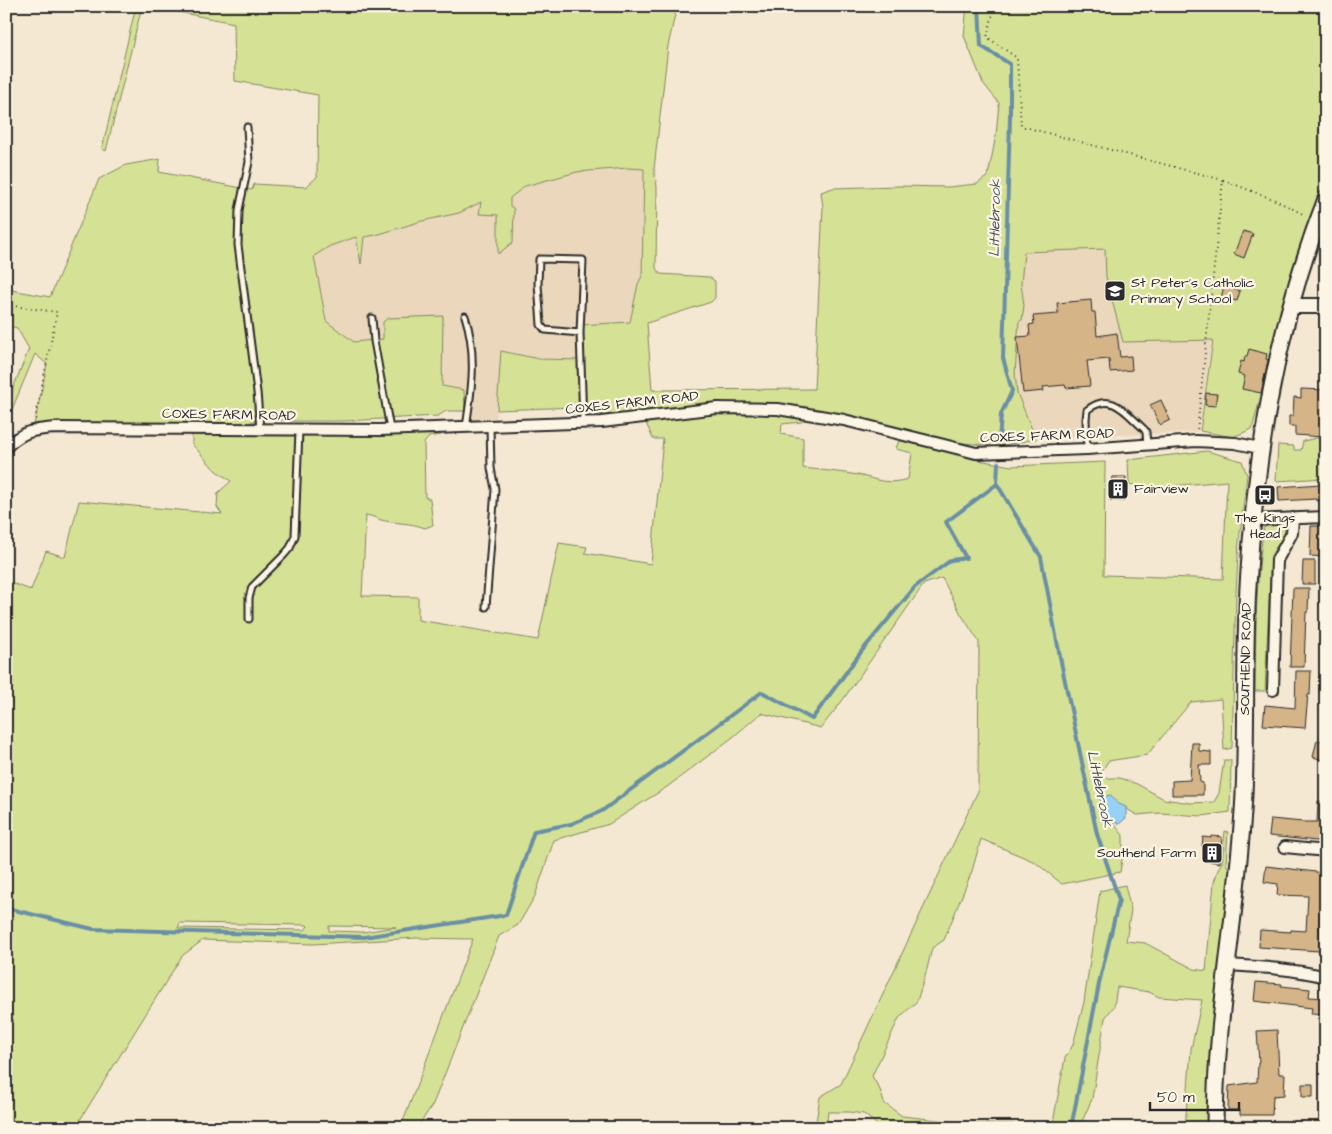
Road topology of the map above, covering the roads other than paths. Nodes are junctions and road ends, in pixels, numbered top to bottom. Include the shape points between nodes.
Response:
1 (247, 127) dead end
2 (1326, 199) edge
3 (1291, 306) junction
4 (1326, 306) edge
5 (465, 316) dead end
6 (372, 318) dead end
7 (580, 333) junction
8 (583, 423) junction
9 (490, 426) junction
10 (466, 427) junction
11 (260, 430) junction
12 (299, 430) junction
13 (390, 430) junction
14 (1147, 445) junction
15 (6, 448) edge
16 (1260, 448) junction
17 (1088, 449) junction
18 (1326, 517) edge
19 (1293, 518) junction
20 (1252, 520) junction
21 (486, 607) dead end
22 (249, 619) dead end
23 (1273, 690) dead end
24 (1285, 847) dead end
25 (1326, 852) edge
26 (1227, 965) junction
27 (1325, 974) edge
28 (1215, 1128) edge

1 - 11 lane via 249,162 239,210 238,245
2 - 3 main road, SOUTHEND ROAD
3 - 4 street
3 - 16 main road, SOUTHEND ROAD
5 - 10 lane via 471,334 473,366
6 - 13 lane
7 - 7 lane via 545,330 541,325 538,259 583,260
7 - 8 lane
8 - 9 street, COXES FARM ROAD
8 - 17 street, COXES FARM ROAD via 717,408 778,409 844,420 976,453
9 - 10 street, COXES FARM ROAD
9 - 21 lane via 495,489
10 - 13 street, COXES FARM ROAD
11 - 12 street, COXES FARM ROAD
11 - 15 street, COXES FARM ROAD via 33,430
12 - 13 street, COXES FARM ROAD
12 - 22 lane via 294,536 290,548 252,588
14 - 16 street, COXES FARM ROAD via 1196,441
14 - 17 street, COXES FARM ROAD
14 - 17 lane via 1144,429 1113,403 1102,402 1087,410
16 - 20 main road, SOUTHEND ROAD
18 - 19 street
19 - 20 street
19 - 23 street via 1292,533 1277,560
20 - 26 main road, SOUTHEND ROAD via 1244,795
24 - 25 street
26 - 27 street
26 - 28 main road, SOUTHEND ROAD

